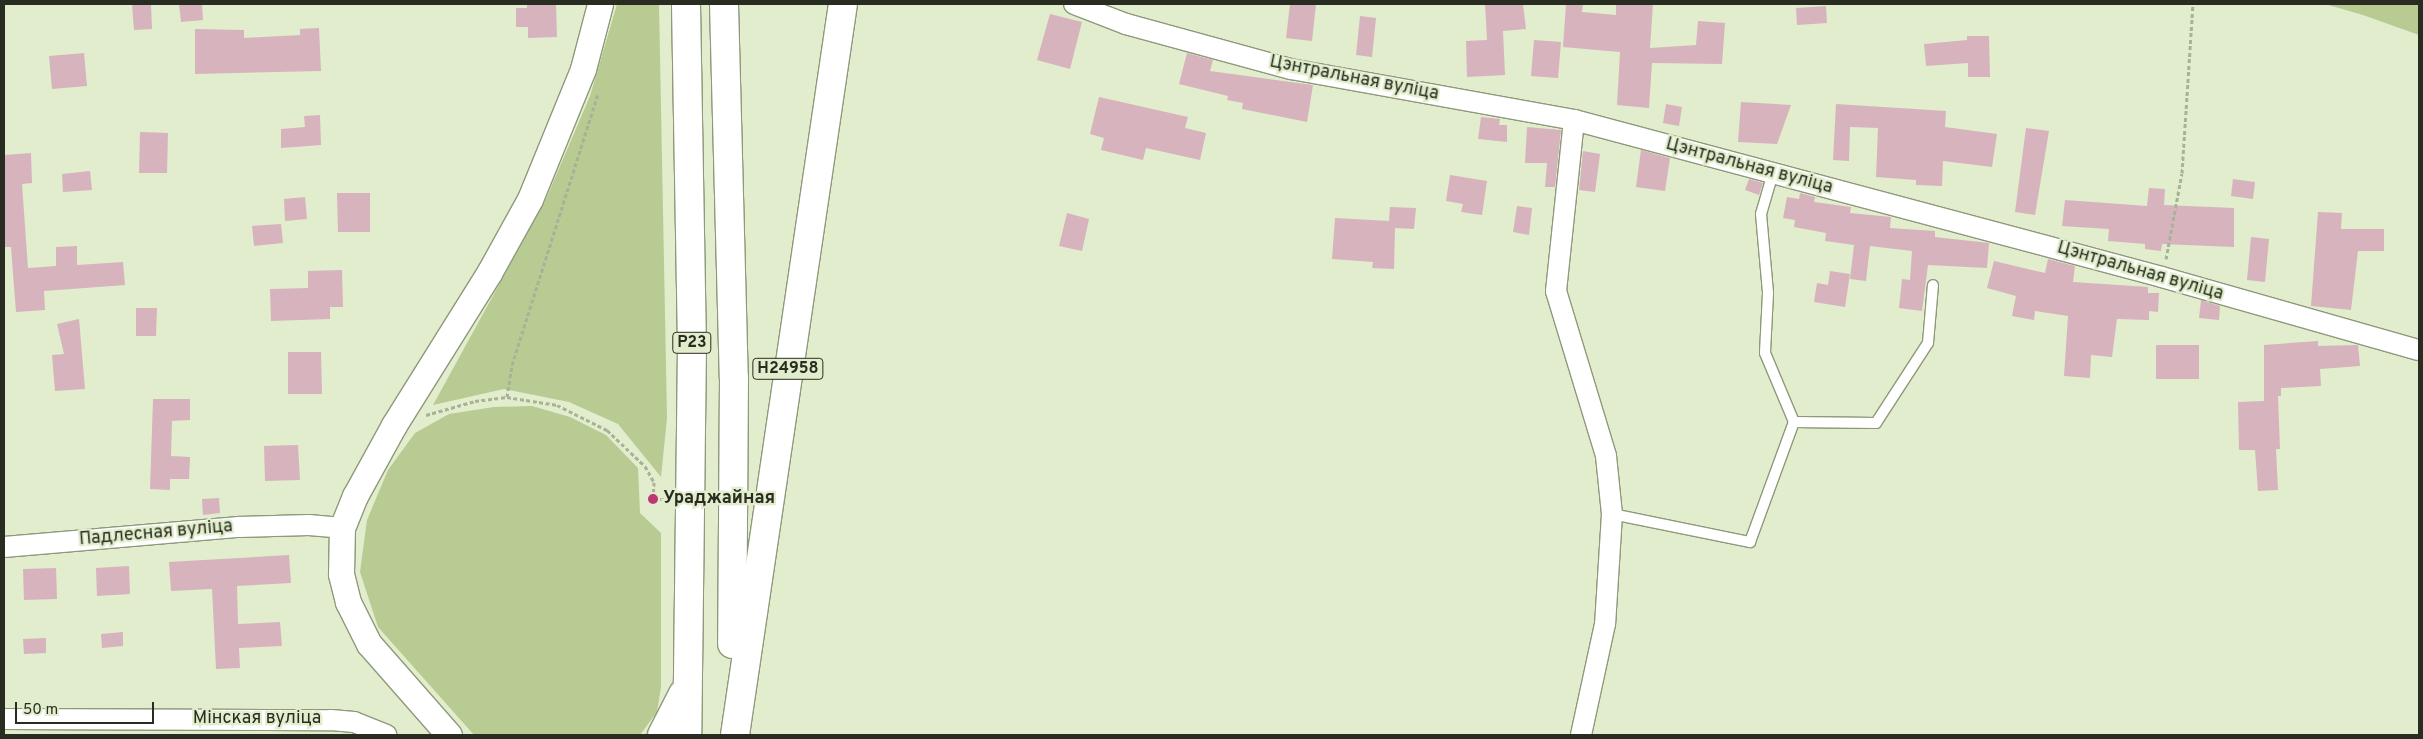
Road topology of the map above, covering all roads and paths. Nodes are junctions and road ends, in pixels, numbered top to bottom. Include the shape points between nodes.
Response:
1 (600, 4) edge
2 (686, 4) edge
3 (724, 4) edge
4 (843, 4) edge
5 (1074, 4) edge
6 (2193, 4) edge
7 (601, 85) dead end
8 (1574, 120) junction
9 (1773, 173) junction
10 (2162, 277) junction
11 (1933, 285) dead end
12 (2419, 350) edge
13 (507, 397) junction
14 (1794, 422) junction
15 (394, 425) junction
16 (691, 499) junction
17 (1612, 514) junction
18 (342, 528) junction
19 (4, 547) edge
20 (689, 681) junction
21 (4, 719) edge
22 (387, 735) edge
23 (449, 735) edge
24 (662, 735) edge
25 (687, 735) edge
26 (733, 735) edge
27 (1581, 735) edge

1 - 15 street via 583,69 530,199 489,273
2 - 16 highway, Р23 via 692,346
3 - 26 highway, Р23 via 734,378
4 - 26 highway, Н24958
5 - 8 street, Цэнтральная вуліца via 1126,24 1291,69
6 - 10 path via 2182,173
7 - 13 path via 512,365
8 - 9 street, Цэнтральная вуліца
8 - 17 street via 1556,291 1606,456
9 - 10 street, Цэнтральная вуліца
9 - 14 lane via 1761,214 1768,293 1765,353
10 - 12 street, Цэнтральная вуліца
11 - 14 lane via 1928,342 1876,423
13 - 15 path via 436,412 403,430
13 - 16 path via 557,405 591,421 607,430 645,466 654,482 653,499
14 - 17 lane via 1750,542
15 - 18 street via 355,496
16 - 20 highway, Р23
17 - 27 street via 1605,624
18 - 19 street, Падлесная вуліца via 309,525
18 - 23 street via 341,574 348,602 369,644
20 - 24 highway via 671,723
20 - 25 highway, Р23
21 - 22 street, Мінская вуліца via 331,720 354,722

